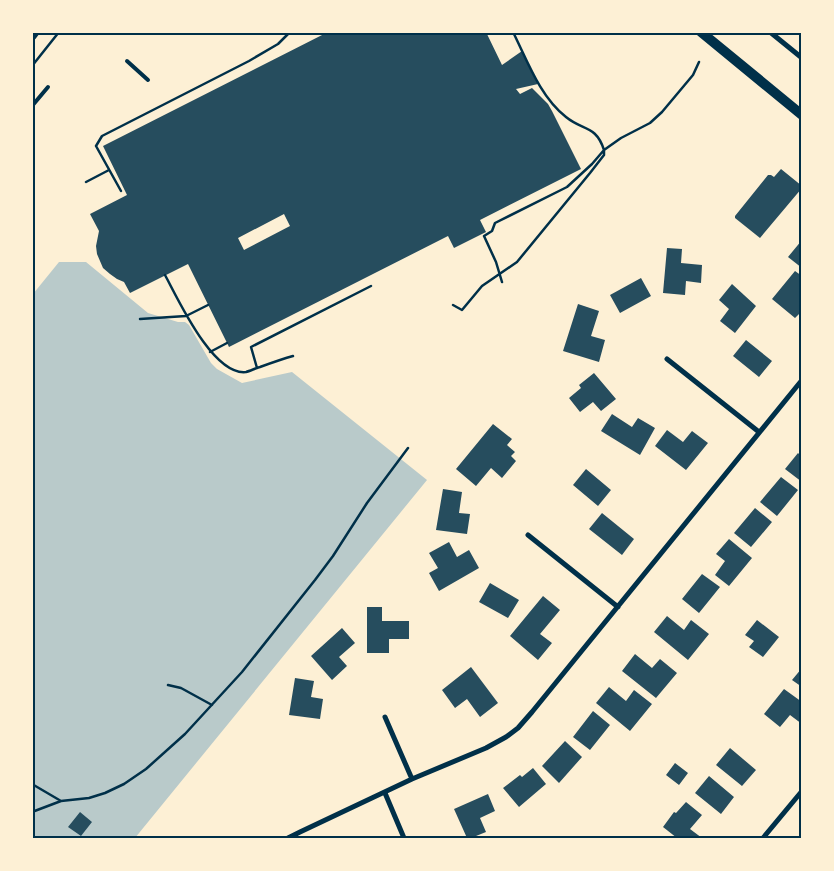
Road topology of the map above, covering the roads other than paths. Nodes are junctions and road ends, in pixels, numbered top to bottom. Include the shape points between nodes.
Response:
1 (35, 32) edge
2 (701, 32) edge
3 (770, 32) edge
4 (32, 36) edge
5 (802, 58) edge
6 (126, 61) dead end
7 (148, 80) dead end
8 (48, 87) dead end
9 (32, 106) edge
10 (802, 115) edge
11 (668, 359) dead end
12 (802, 380) edge
13 (759, 432) junction
14 (528, 535) dead end
15 (618, 607) junction
16 (385, 717) dead end
17 (412, 779) junction
18 (802, 791) edge
19 (385, 793) junction
20 (288, 838) edge
21 (404, 838) edge
22 (763, 838) edge

1 - 4 street
2 - 10 main road
3 - 5 street
6 - 7 lane
8 - 9 lane
11 - 13 street
12 - 13 street
13 - 15 street
14 - 15 street
15 - 17 street via 518,728 486,748
16 - 17 street
17 - 19 street
18 - 22 street
19 - 20 street
19 - 21 street

